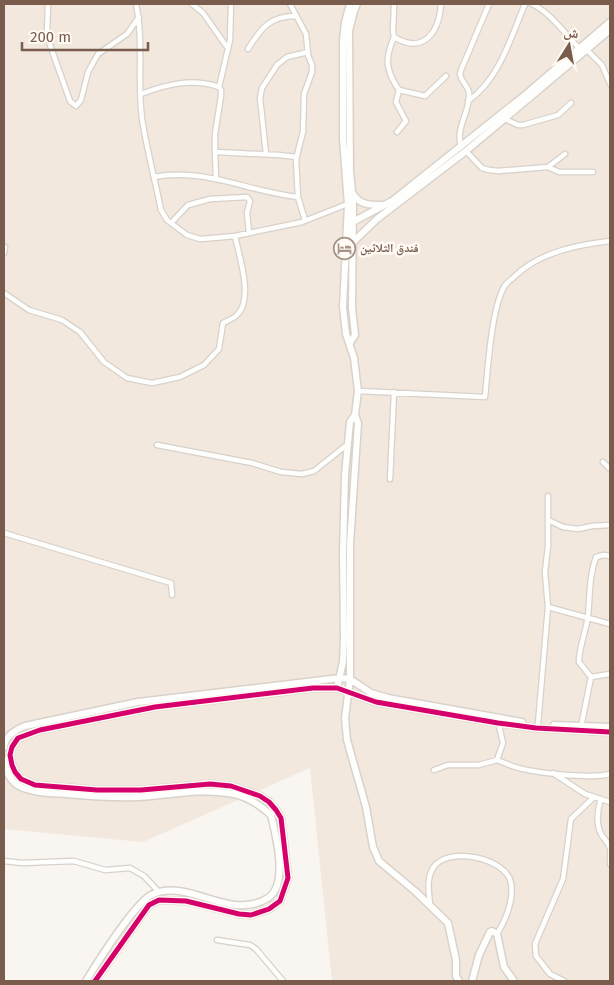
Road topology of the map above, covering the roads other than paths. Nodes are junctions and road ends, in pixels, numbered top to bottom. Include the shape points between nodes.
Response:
1 (48, 4) edge
2 (136, 4) edge
3 (192, 4) edge
4 (231, 4) edge
5 (290, 4) edge
6 (350, 4) edge
7 (358, 4) edge
8 (394, 4) edge
9 (441, 4) edge
10 (489, 4) edge
11 (525, 4) edge
12 (532, 4) edge
13 (296, 16) junction
14 (138, 17) junction
15 (610, 22) edge
16 (610, 30) edge
17 (394, 37) junction
18 (227, 48) junction
19 (248, 48) dead end
20 (583, 50) junction
21 (308, 52) junction
22 (446, 76) dead end
23 (610, 84) edge
24 (220, 87) junction
25 (399, 90) junction
26 (141, 94) junction
27 (468, 101) junction
28 (571, 103) dead end
29 (505, 119) junction
30 (396, 132) dead end
31 (464, 148) junction
32 (215, 152) junction
33 (266, 154) junction
34 (565, 154) dead end
35 (296, 157) junction
36 (548, 167) junction
37 (593, 172) dead end
38 (154, 177) junction
39 (216, 179) junction
40 (352, 193) junction
41 (298, 197) junction
42 (350, 203) junction
43 (385, 205) junction
44 (305, 220) junction
45 (171, 223) junction
46 (350, 224) junction
47 (249, 233) junction
48 (235, 236) junction
49 (610, 241) edge
50 (352, 243) junction
51 (5, 247) dead end
52 (346, 248) junction
53 (4, 253) edge
54 (4, 293) edge
55 (350, 344) junction
56 (358, 391) junction
57 (394, 392) junction
58 (355, 415) junction
59 (348, 444) junction
60 (157, 445) dead end
61 (603, 462) dead end
62 (610, 468) edge
63 (390, 478) dead end
64 (548, 496) dead end
65 (548, 520) junction
66 (610, 525) edge
67 (4, 533) edge
68 (610, 556) edge
69 (172, 595) dead end
70 (548, 607) junction
71 (588, 617) junction
72 (610, 624) edge
73 (610, 674) edge
74 (592, 677) junction
75 (340, 678) junction
76 (350, 679) junction
77 (337, 688) junction
78 (349, 691) junction
79 (498, 720) junction
80 (538, 724) junction
81 (581, 727) junction
82 (610, 727) edge
83 (610, 732) edge
84 (4, 747) edge
85 (4, 759) edge
86 (497, 760) junction
87 (434, 770) dead end
88 (552, 773) junction
89 (610, 774) edge
90 (594, 797) junction
91 (601, 799) junction
92 (610, 802) edge
93 (4, 861) edge
94 (610, 864) edge
95 (159, 892) junction
96 (430, 905) junction
97 (497, 934) junction
98 (217, 940) dead end
99 (86, 981) edge
100 (95, 981) edge
101 (284, 981) edge
102 (459, 981) edge
103 (472, 981) edge
104 (514, 981) edge
105 (564, 981) edge

1 - 14 street via 50,45 70,102 76,106 98,54 127,34
2 - 14 street
3 - 18 street
4 - 18 street
5 - 13 street
6 - 42 street via 342,49 343,139
7 - 40 street via 349,32
8 - 17 street
9 - 17 street via 437,22 426,40 413,44
10 - 27 street via 461,70 460,75 468,89
11 - 27 street via 486,86
12 - 20 street
13 - 19 street via 283,16 267,24
13 - 21 street via 306,34
14 - 26 street
15 - 20 street
16 - 20 street
17 - 25 street via 388,52 388,72
18 - 24 street
20 - 23 street via 602,65
20 - 29 street
20 - 31 street
21 - 33 street via 287,57 277,65 262,88 260,98
21 - 35 street via 312,72 304,94 303,132
22 - 25 street via 425,96
24 - 26 street via 194,82 176,83
24 - 32 street
25 - 30 street via 396,102 406,121
26 - 38 street via 142,119
27 - 31 street via 459,138
28 - 29 street via 558,115 532,123 518,125
29 - 31 street
31 - 36 street via 482,168 489,170
31 - 43 street
31 - 50 street
32 - 33 street
32 - 39 street
33 - 35 street
34 - 36 street
35 - 41 street
36 - 37 street via 559,172
38 - 39 street via 166,174
38 - 45 street via 161,210
39 - 41 street
40 - 42 street
40 - 43 street via 362,203
41 - 44 street
42 - 44 street
42 - 46 street
43 - 46 street
44 - 47 street
45 - 47 street via 188,205 210,199 247,197 250,201 247,214
45 - 48 street via 187,235 200,238
46 - 50 street
46 - 52 street
47 - 48 street
48 - 54 street via 245,300 237,315 223,323 219,349 204,365 180,377 152,383 127,378 104,362 80,332 62,320 29,310
49 - 57 street via 562,250 534,262 505,286 497,306 486,396
50 - 52 street
50 - 55 street via 355,335
51 - 53 street
52 - 55 street via 343,307
55 - 56 street
56 - 57 street
56 - 58 street
57 - 63 street
58 - 59 street via 350,422
58 - 76 street via 358,423 350,544
59 - 60 street via 314,471 302,474
59 - 75 street via 343,554 344,639
61 - 62 street
64 - 65 street
65 - 66 street via 578,529
65 - 70 street via 544,572
67 - 69 street via 171,582
68 - 71 street via 596,557 591,570
70 - 71 street
70 - 80 street
71 - 72 street
71 - 74 street via 579,662
73 - 74 street
74 - 81 street
75 - 76 street
75 - 77 street
75 - 84 street via 138,702 25,726 14,731 4,742
76 - 78 street
76 - 79 street via 371,693 388,698
77 - 78 street
77 - 100 street via 155,707 40,730 18,738 10,755 12,764 21,778 35,785 97,790 210,784 230,786 260,796 281,818 288,878 280,901 251,915 186,901 159,900 149,905
78 - 79 street via 376,702
78 - 96 street via 345,718 347,740 366,807 373,847 379,861
79 - 80 street
79 - 83 street via 536,728
79 - 86 street via 503,743
80 - 81 street
81 - 82 street
85 - 95 street via 11,780 20,787 38,791 135,797 210,791 249,798 271,815 280,877 273,894 265,900 238,906 184,892
86 - 87 street via 479,765 448,765
86 - 88 street
88 - 89 street via 580,776
88 - 90 street
90 - 91 street
90 - 105 street via 571,819 563,879 535,944 536,956 550,974
91 - 92 street
91 - 94 street via 598,823 610,848
93 - 95 street via 74,861 105,870 130,868 144,876
95 - 99 street via 147,896
96 - 97 street via 428,881 439,861 450,855 491,862 511,881 510,903
96 - 102 street via 448,923
97 - 103 street via 490,932
97 - 104 street via 504,966
98 - 101 street via 250,945

